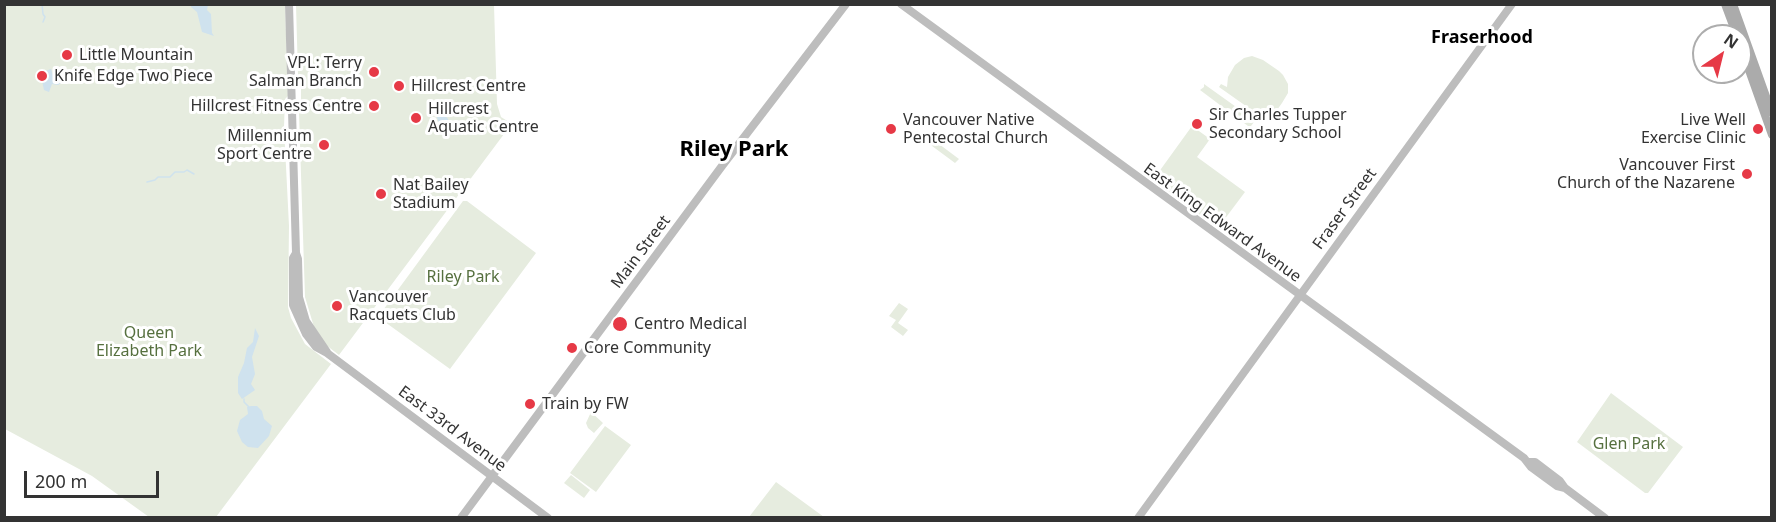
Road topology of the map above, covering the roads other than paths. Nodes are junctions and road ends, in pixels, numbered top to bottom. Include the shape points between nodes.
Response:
1 (289, 4) edge
2 (846, 4) edge
3 (900, 4) edge
4 (1512, 4) edge
5 (1725, 4) edge
6 (1733, 4) edge
7 (1732, 24) edge
8 (1752, 79) edge
9 (1772, 113) edge
10 (1772, 135) edge
11 (1299, 295) junction
12 (492, 476) junction
13 (461, 518) edge
14 (548, 518) edge
15 (1137, 518) edge
16 (1605, 518) edge

1 - 12 main road, East 33rd Avenue via 296,253 292,280 310,340
2 - 12 main road, Main Street
3 - 11 main road, East King Edward Avenue
4 - 11 main road, Fraser Street
5 - 7 main road
6 - 9 main road
8 - 10 main road
11 - 15 main road, Fraser Street
11 - 16 main road, East King Edward Avenue via 1529,462 1535,462
12 - 13 main road, Main Street
12 - 14 main road, East 33rd Avenue

